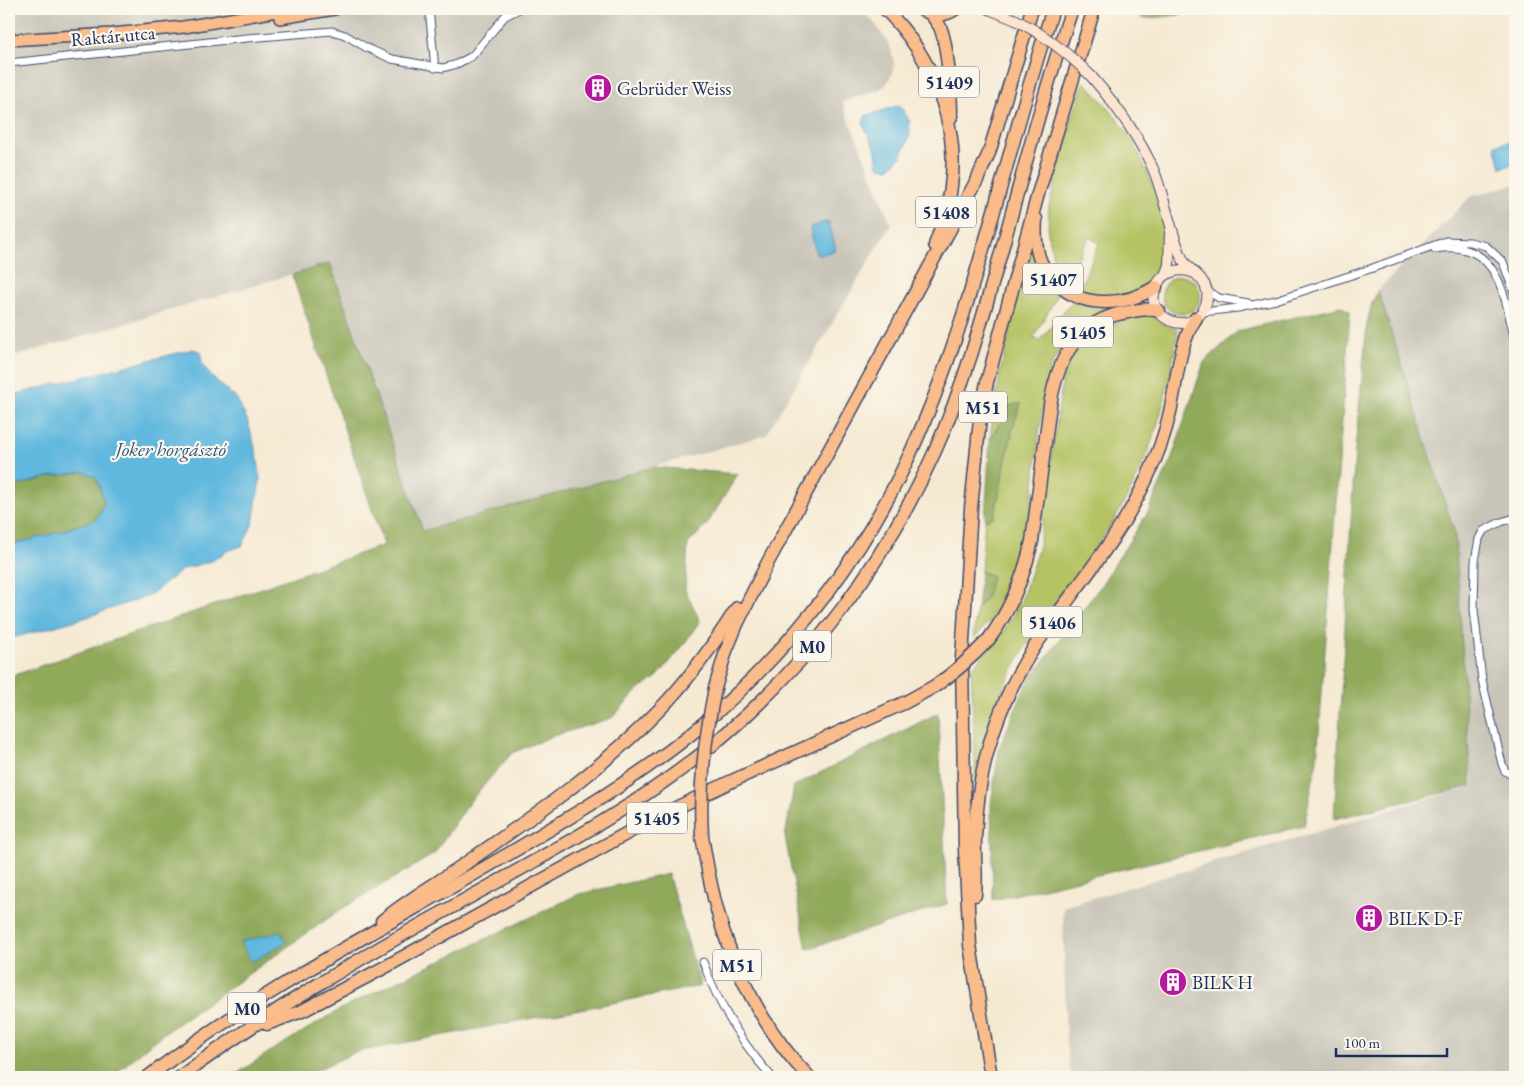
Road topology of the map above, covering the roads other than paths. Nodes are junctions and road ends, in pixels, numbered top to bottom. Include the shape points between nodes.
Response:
1 (289, 9) edge
2 (335, 9) edge
3 (429, 9) edge
4 (519, 9) edge
5 (885, 9) edge
6 (956, 9) edge
7 (989, 9) edge
8 (1000, 9) edge
9 (1032, 9) edge
10 (1053, 9) edge
11 (1072, 9) edge
12 (1094, 9) edge
13 (926, 12) edge
14 (1016, 20) junction
15 (208, 24) junction
16 (9, 40) edge
17 (9, 63) edge
18 (435, 68) junction
19 (951, 137) junction
20 (1038, 194) junction
21 (1171, 226) junction
22 (1417, 252) junction
23 (1194, 273) junction
24 (1165, 275) junction
25 (922, 283) junction
26 (1156, 287) junction
27 (1207, 291) junction
28 (1515, 295) edge
29 (1256, 304) junction
30 (1159, 311) junction
31 (1199, 315) junction
32 (1515, 341) edge
33 (1515, 519) edge
34 (768, 562) junction
35 (1515, 776) edge
36 (970, 945) junction
37 (350, 946) junction
38 (702, 962) dead end
39 (241, 1034) junction
40 (148, 1077) edge
41 (180, 1077) edge
42 (772, 1077) edge
43 (809, 1077) edge
44 (991, 1077) edge

1 - 15 main road
2 - 15 main road via 249,22
3 - 18 street
4 - 18 street, Raktár utca via 505,16 472,56 457,64
5 - 19 highway, 51408 via 922,56 939,92
6 - 13 main road via 939,16
7 - 14 street
8 - 14 street
9 - 25 highway via 989,153 964,207
10 - 37 highway, M0 via 975,276 937,389 905,464 880,512 824,596 759,672 701,726 660,757 581,810
11 - 39 highway, M0 via 983,318 946,426 901,521 866,575 815,643 785,677 716,742 639,798 366,956
12 - 20 highway
13 - 19 highway, 51409 via 940,28 944,41 951,100
14 - 21 street, bridge via 1061,48 1113,101 1135,134 1154,172
15 - 16 main road
17 - 18 street, Raktár utca via 332,32 345,35 392,59
19 - 25 highway, 51408 via 952,186
20 - 26 highway, 51407 via 1035,235 1039,259 1059,286 1079,298 1095,302 1136,298
20 - 36 highway, M51 via 986,382 971,508 962,658
21 - 23 street via 1183,260
21 - 24 street via 1169,266
22 - 28 street via 1446,241 1486,246 1503,262
22 - 29 street
22 - 32 street via 1445,247 1467,249 1480,255 1495,271 1502,286
23 - 24 street via 1178,270
23 - 27 street
24 - 26 street
25 - 34 highway
26 - 30 street via 1154,298
27 - 29 street via 1219,298
27 - 31 street, 51406 via 1207,302
29 - 31 street
30 - 31 street via 1176,323 1189,322
30 - 39 highway, 51405, bridge via 1150,308 1107,317 1080,335 1062,358 1050,405 1028,562 1000,624 966,663 906,702 651,820 302,1011
31 - 36 highway, 51406 via 1189,329 1170,414 1132,509 1034,647 996,725 978,798 976,890
33 - 35 street via 1486,528 1479,539 1474,610 1482,680 1502,764 1504,771
34 - 37 highway via 700,662 638,731 536,814 396,909
34 - 43 highway, M51, bridge via 737,624 715,688 702,764 702,836 720,922 743,980 778,1038
36 - 44 highway, M51
37 - 40 highway, M0 via 212,1030
38 - 42 street via 730,1021 753,1056
39 - 41 highway, M0

